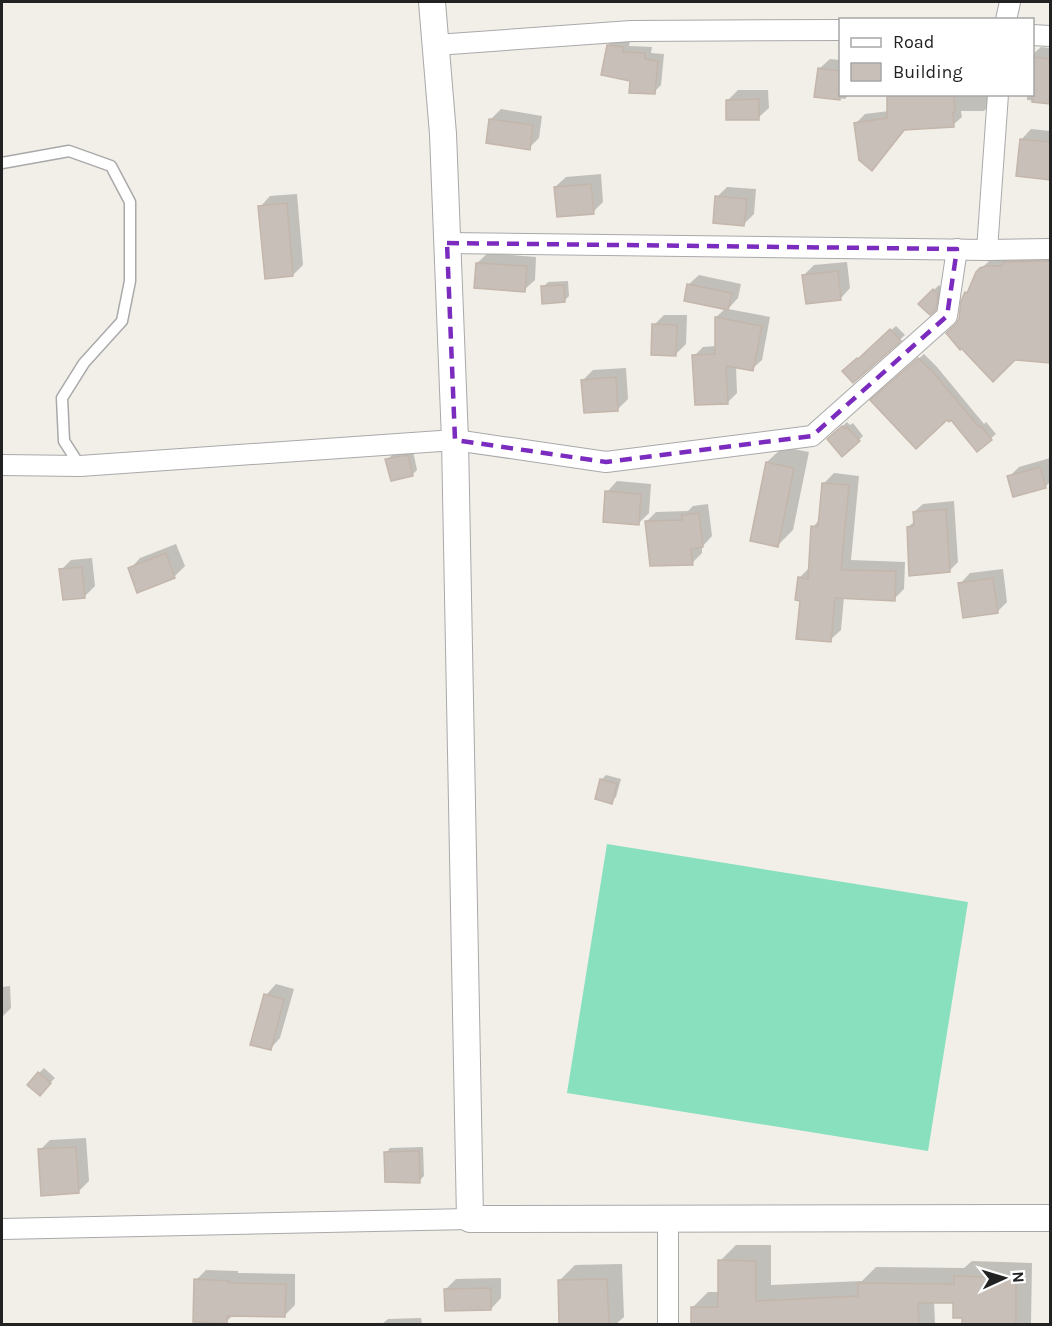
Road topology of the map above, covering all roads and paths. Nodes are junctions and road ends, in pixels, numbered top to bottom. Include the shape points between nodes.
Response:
1 (432, 2) edge
2 (1011, 2) edge
3 (1007, 18) edge
4 (839, 30) edge
5 (1034, 35) edge
6 (1050, 36) edge
7 (436, 45) junction
8 (999, 96) edge
9 (2, 163) edge
10 (447, 243) junction
11 (957, 249) junction
12 (1050, 249) edge
13 (987, 250) junction
14 (455, 440) junction
15 (2, 465) edge
16 (80, 466) junction
17 (668, 1218) junction
18 (1050, 1218) edge
19 (470, 1219) junction
20 (2, 1229) edge
21 (668, 1324) edge

1 - 7 street
2 - 3 street
4 - 7 street via 631,31
5 - 6 street
7 - 10 street
8 - 13 street
9 - 16 lane via 69,151 111,166 130,202 130,281 122,321 84,363 62,398 64,441
10 - 11 street
10 - 14 street
11 - 13 street
11 - 14 street via 947,316 812,436 606,462
12 - 13 street
14 - 16 street
14 - 19 street
15 - 16 street
17 - 18 street
17 - 19 street
17 - 21 street
19 - 20 street

